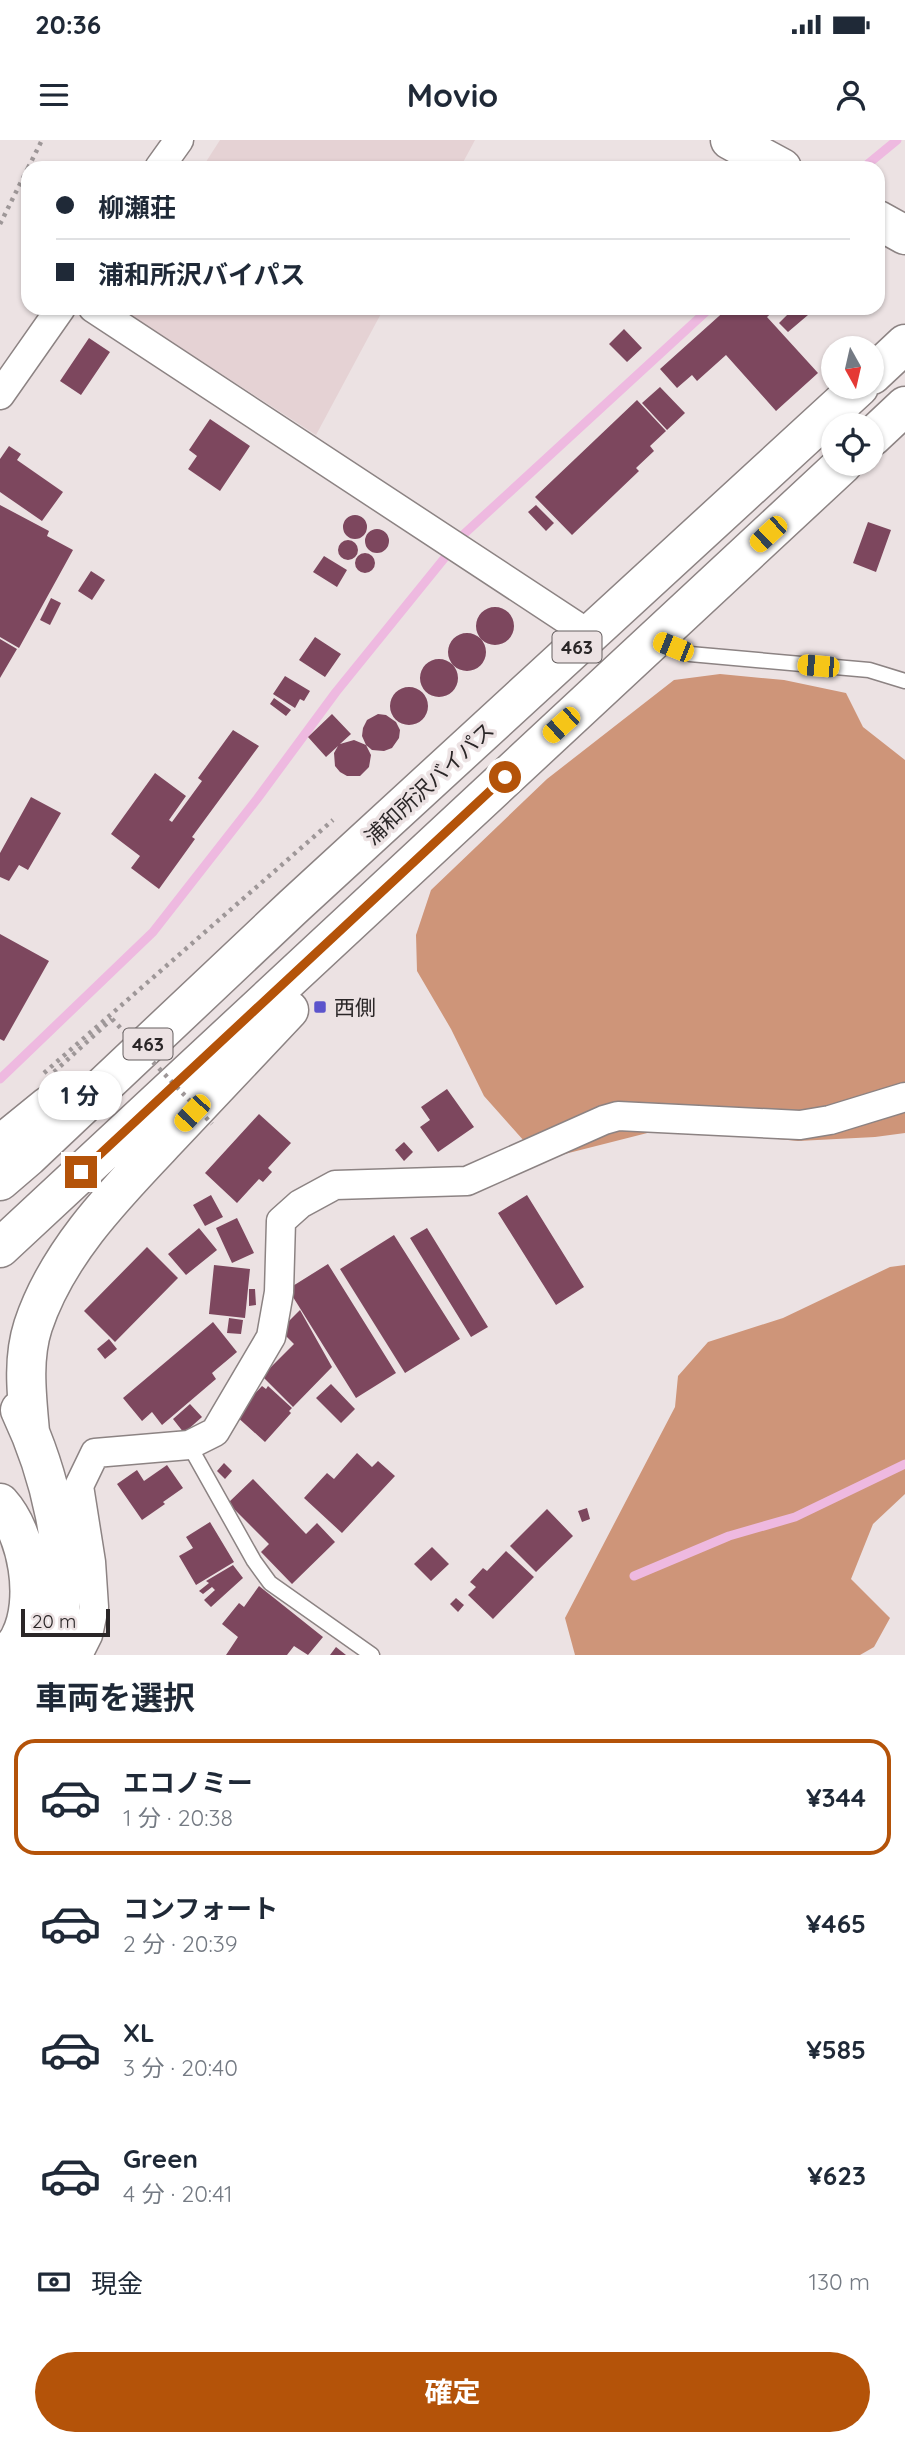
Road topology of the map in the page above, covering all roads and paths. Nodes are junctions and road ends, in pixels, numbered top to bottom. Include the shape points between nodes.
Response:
1 (42, 140) edge
2 (179, 140) edge
3 (730, 140) edge
4 (32, 161) edge
5 (164, 161) edge
6 (769, 161) edge
7 (21, 182) edge
8 (0, 224) edge
9 (885, 224) edge
10 (905, 235) edge
11 (56, 315) edge
12 (104, 315) edge
13 (905, 344) edge
14 (884, 364) edge
15 (0, 395) edge
16 (846, 399) edge
17 (905, 406) edge
18 (884, 426) edge
19 (830, 476) edge
20 (590, 635) junction
21 (655, 640) junction
22 (905, 681) edge
23 (486, 794) junction
24 (335, 818) dead end
25 (294, 906) junction
26 (42, 1074) dead end
27 (42, 1083) dead end
28 (905, 1097) edge
29 (212, 1124) dead end
30 (0, 1145) edge
31 (0, 1181) edge
32 (0, 1248) edge
33 (0, 1376) edge
34 (30, 1432) junction
35 (189, 1445) junction
36 (0, 1503) edge
37 (91, 1648) edge
38 (7, 1655) edge
39 (48, 1655) edge
40 (372, 1655) edge

1 - 4 path
2 - 5 street
3 - 6 main road
7 - 8 path
9 - 10 main road
11 - 15 street
12 - 20 street
13 - 14 main road
16 - 20 main road, 浦和所沢バイパス / 463
17 - 18 main road
19 - 21 main road, 463
20 - 25 main road, 浦和所沢バイパス / 463
21 - 22 lane via 690,654 869,670
21 - 23 main road, 463
23 - 32 main road, 463
23 - 34 main road via 400,893 117,1193 72,1250 47,1291 32,1328 26,1361
24 - 26 path
25 - 30 main road
25 - 31 main road, 浦和所沢バイパス / 463
27 - 29 path, bridge via 112,1019
28 - 35 street via 800,1125 618,1116 467,1181 335,1185 300,1204 281,1221 279,1292 271,1336 215,1432
33 - 34 main road
34 - 39 main road via 56,1522 62,1578 58,1626
35 - 37 street via 95,1453 79,1486 91,1562
35 - 40 lane via 270,1583
36 - 38 main road via 24,1545 31,1594 21,1637

